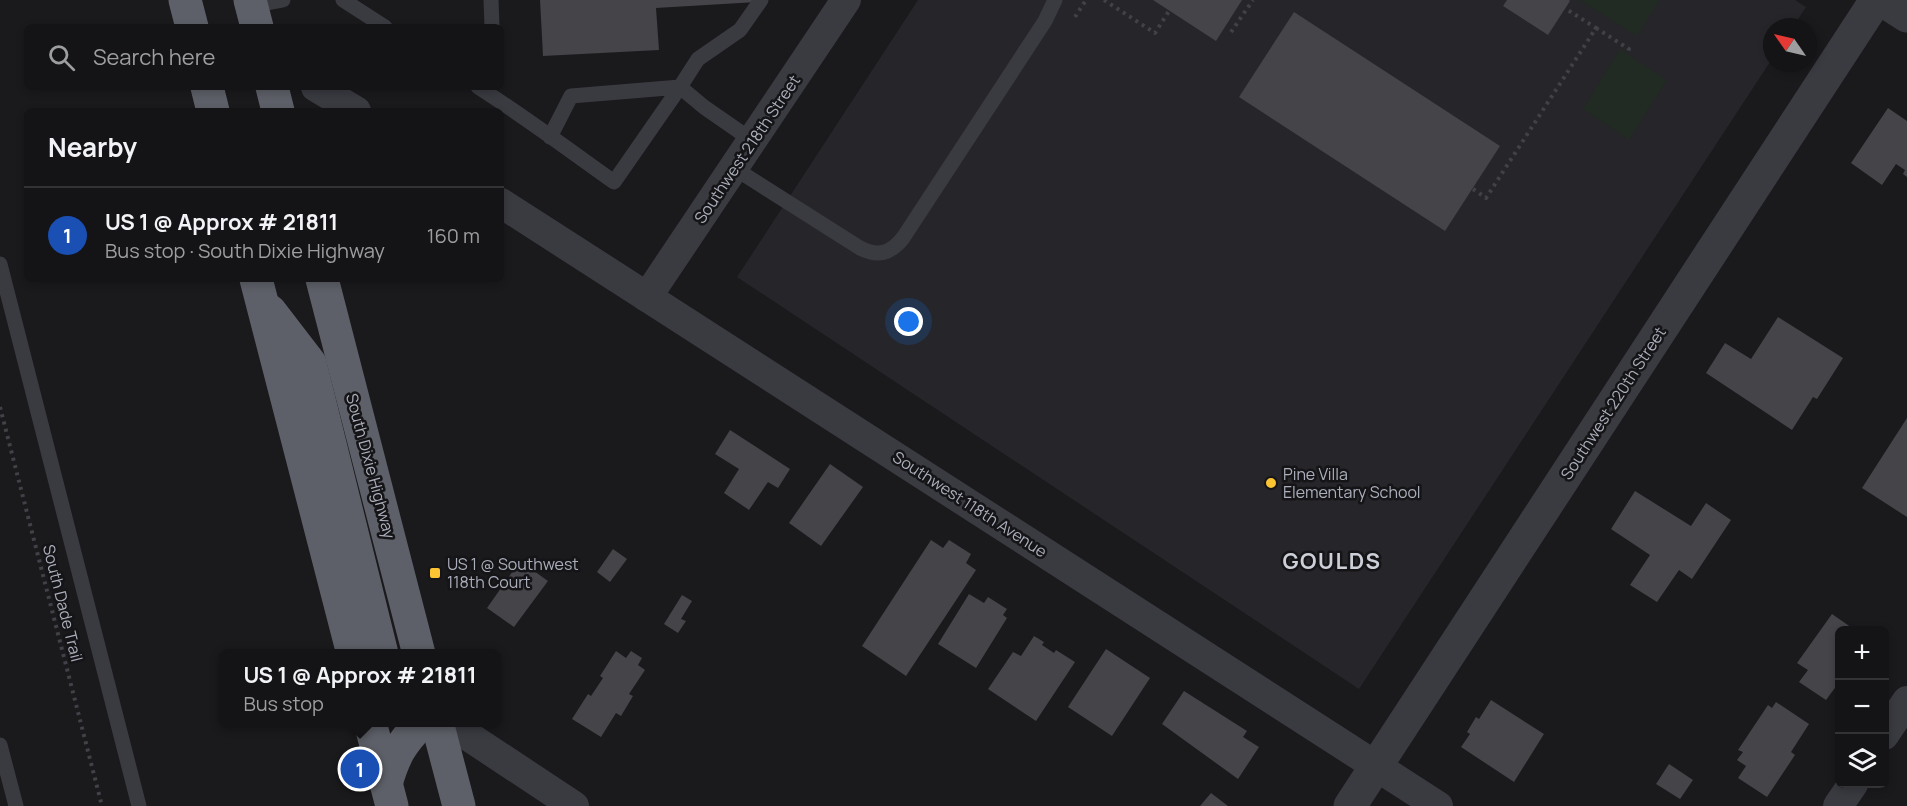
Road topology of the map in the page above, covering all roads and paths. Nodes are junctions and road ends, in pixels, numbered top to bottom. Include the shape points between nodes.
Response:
1 (185, 0) edge
2 (283, 0) edge
3 (343, 0) edge
4 (491, 0) edge
5 (761, 0) edge
6 (846, 0) edge
7 (1055, 0) edge
8 (1104, 0) edge
9 (1252, 0) edge
10 (1876, 0) edge
11 (1882, 0) edge
12 (1566, 9) dead end
13 (1169, 10) dead end
14 (253, 11) edge
15 (1907, 16) edge
16 (191, 24) edge
17 (380, 24) edge
18 (492, 24) edge
19 (1596, 28) junction
20 (1231, 32) dead end
21 (1626, 54) dead end
22 (680, 87) junction
23 (208, 90) edge
24 (273, 90) edge
25 (321, 90) edge
26 (494, 92) edge
27 (212, 108) edge
28 (277, 108) edge
29 (351, 108) edge
30 (550, 137) junction
31 (753, 141) junction
32 (734, 168) junction
33 (1473, 189) dead end
34 (504, 206) edge
35 (0, 264) edge
36 (323, 282) edge
37 (259, 290) edge
38 (647, 297) junction
39 (0, 407) edge
40 (352, 649) edge
41 (381, 649) edge
42 (418, 649) edge
43 (1907, 701) edge
44 (371, 727) edge
45 (417, 727) edge
46 (438, 727) edge
47 (453, 727) edge
48 (1885, 734) edge
49 (0, 745) edge
50 (1377, 766) junction
51 (1850, 788) edge
52 (389, 795) edge
53 (16, 806) edge
54 (102, 806) edge
55 (139, 806) edge
56 (459, 806) edge
57 (574, 806) edge
58 (1350, 806) edge
59 (1438, 806) edge
60 (1838, 806) edge

1 - 16 highway
2 - 14 lane
3 - 17 lane
4 - 18 lane
5 - 22 lane via 740,30 698,59
6 - 31 street, Southwest 218th Street
7 - 32 lane via 903,238 889,252 880,254 860,248
8 - 13 path via 1155,33
9 - 20 path
10 - 50 street, Southwest 220th Street
11 - 15 street
12 - 19 path
19 - 21 path via 1629,50
19 - 33 path via 1486,198
22 - 30 lane via 571,96
22 - 30 lane via 614,182
22 - 31 lane
23 - 27 highway
24 - 28 highway
25 - 29 street
26 - 30 lane
31 - 32 street, Southwest 218th Street
32 - 38 street, Southwest 218th Street
34 - 38 street, Southwest 118th Avenue
35 - 55 lane
36 - 42 highway, South Dixie Highway
37 - 40 highway
37 - 41 highway via 310,363
38 - 50 street, Southwest 118th Avenue
39 - 54 path, South Dade Trail
43 - 48 street
44 - 52 highway
45 - 52 highway via 398,749
46 - 56 highway
47 - 57 street
49 - 53 lane
50 - 58 street, Southwest 220th Street
50 - 59 street, Southwest 118th Avenue
51 - 60 street

